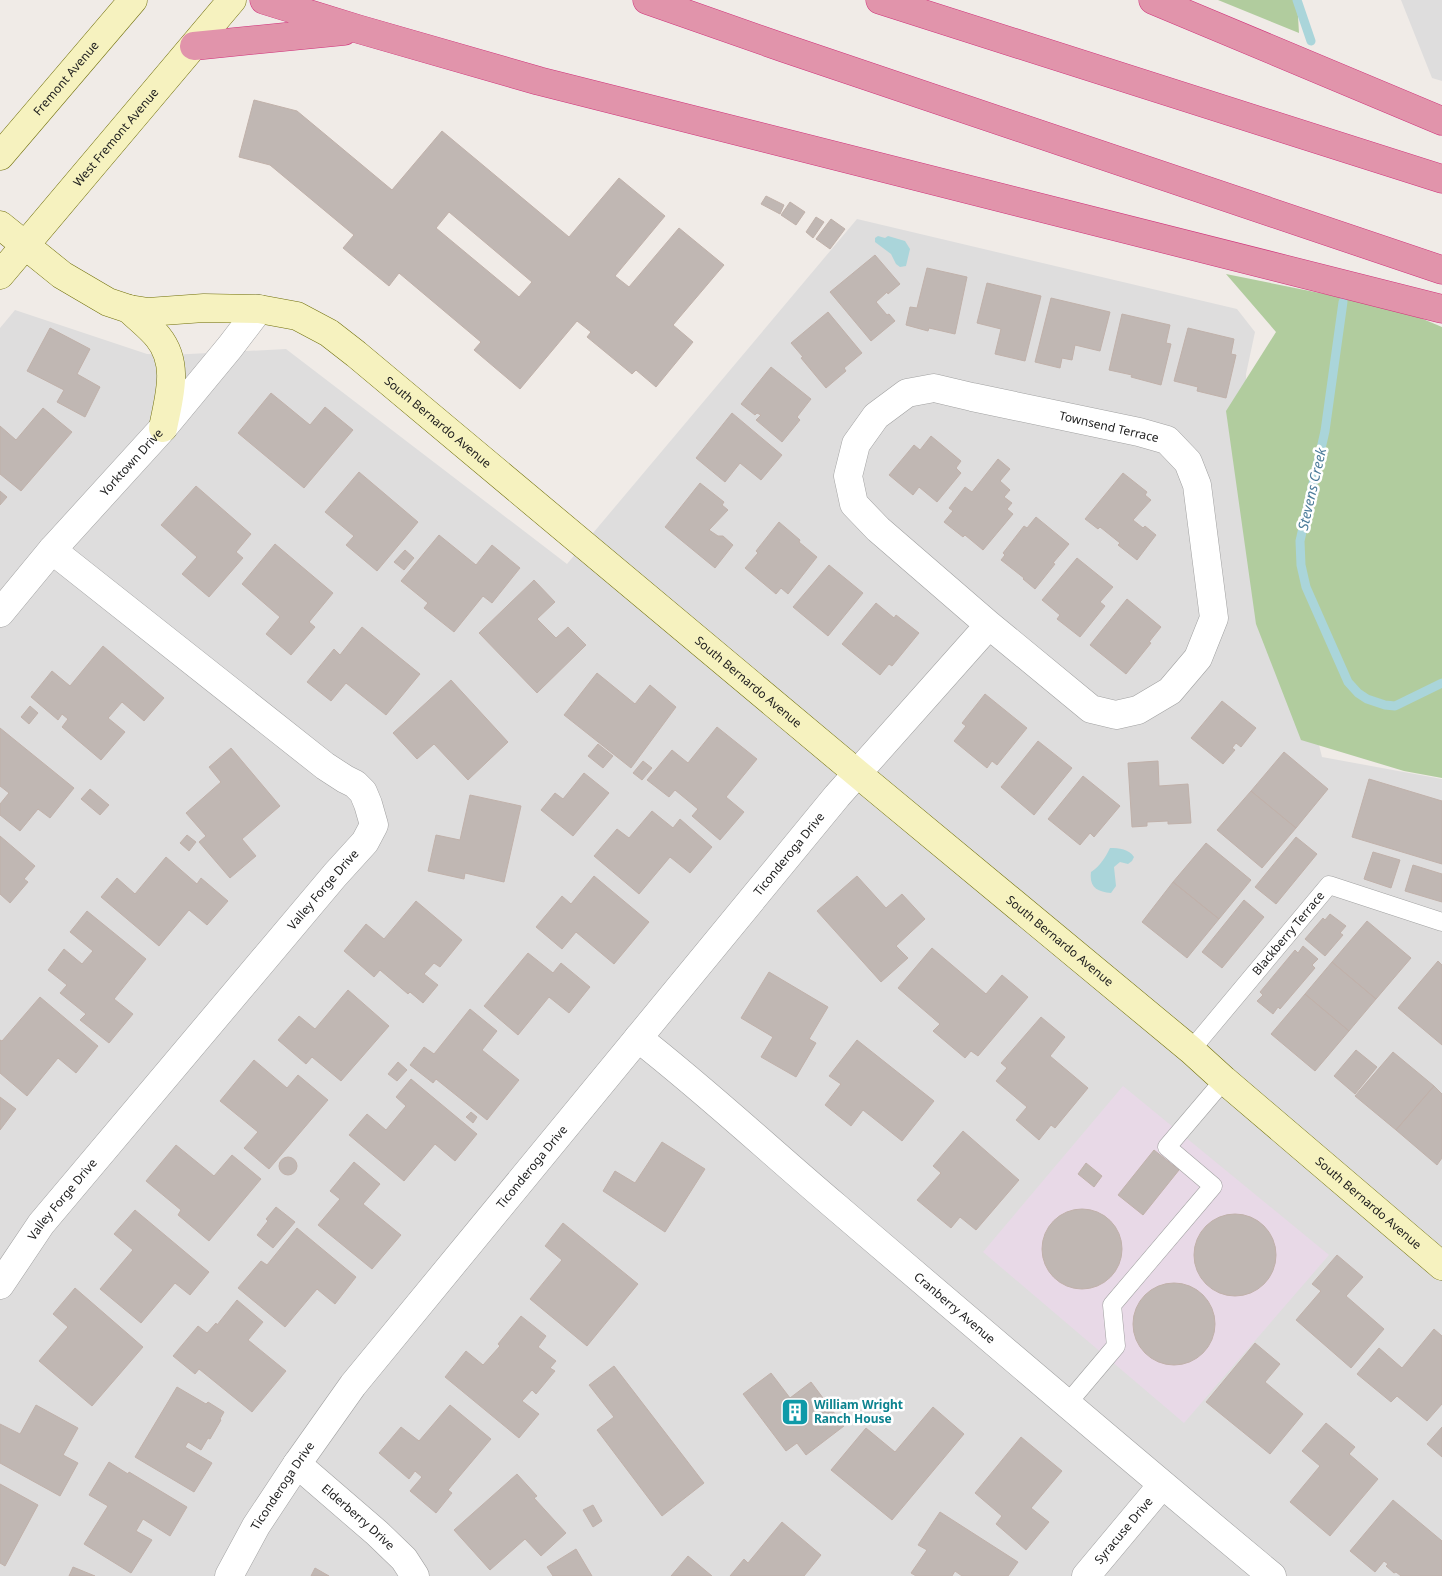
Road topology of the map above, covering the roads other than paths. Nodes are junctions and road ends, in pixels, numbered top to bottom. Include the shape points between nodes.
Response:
1 (133, 0) edge
2 (232, 0) edge
3 (264, 0) edge
4 (647, 0) edge
5 (880, 0) edge
6 (1153, 0) edge
7 (358, 29) junction
8 (194, 46) junction
9 (1442, 121) edge
10 (0, 156) edge
11 (1442, 180) edge
12 (0, 225) edge
13 (25, 245) junction
14 (1442, 270) edge
15 (0, 275) edge
16 (129, 309) junction
17 (259, 309) junction
18 (1442, 309) edge
19 (163, 428) junction
20 (52, 550) junction
21 (0, 613) edge
22 (989, 625) junction
23 (858, 774) junction
24 (1442, 922) edge
25 (638, 1038) junction
26 (1192, 1050) junction
27 (1224, 1080) junction
28 (1442, 1266) edge
29 (0, 1285) edge
30 (1067, 1404) junction
31 (297, 1464) junction
32 (1162, 1485) junction
33 (229, 1576) edge
34 (415, 1576) edge
35 (1086, 1576) edge
36 (1272, 1576) edge

1 - 10 street, Fremont Avenue
2 - 8 street, West Fremont Avenue
3 - 7 highway
4 - 14 highway
5 - 11 highway
6 - 9 highway
7 - 8 highway
7 - 18 highway via 539,80
8 - 13 street, West Fremont Avenue
12 - 13 street, South Bernardo Avenue
13 - 15 street, West Fremont Avenue
13 - 16 street, South Bernardo Avenue via 62,275 108,302
16 - 17 street, South Bernardo Avenue via 148,312
16 - 19 street via 158,337 169,357 172,376
17 - 19 street, Yorktown Drive
17 - 23 street, South Bernardo Avenue via 297,316 329,333
19 - 20 street, Yorktown Drive
20 - 21 street, Yorktown Drive
20 - 29 street, Valley Forge Drive via 325,766 355,784 363,792 374,825 365,842 41,1224
22 - 22 street, Townsend Terrace via 1091,709 1116,715 1138,710 1170,691 1198,658 1214,618 1197,485 1188,462 1167,440 934,388 907,393 876,416 854,451 848,476 854,504 878,529
22 - 23 street
23 - 25 street, Ticonderoga Drive
23 - 26 street, South Bernardo Avenue
24 - 26 lane, Blackberry Terrace via 1329,885
25 - 30 street, Cranberry Avenue
25 - 31 street, Ticonderoga Drive via 353,1385
26 - 27 street, South Bernardo Avenue
27 - 28 street, South Bernardo Avenue
27 - 30 lane via 1167,1147 1213,1186 1112,1305 1116,1346
30 - 32 street, Cranberry Avenue
31 - 33 street, Ticonderoga Drive via 256,1526
31 - 34 street, Elderberry Drive via 377,1533 404,1559
32 - 35 street, Syracuse Drive
32 - 36 street, Cranberry Avenue

